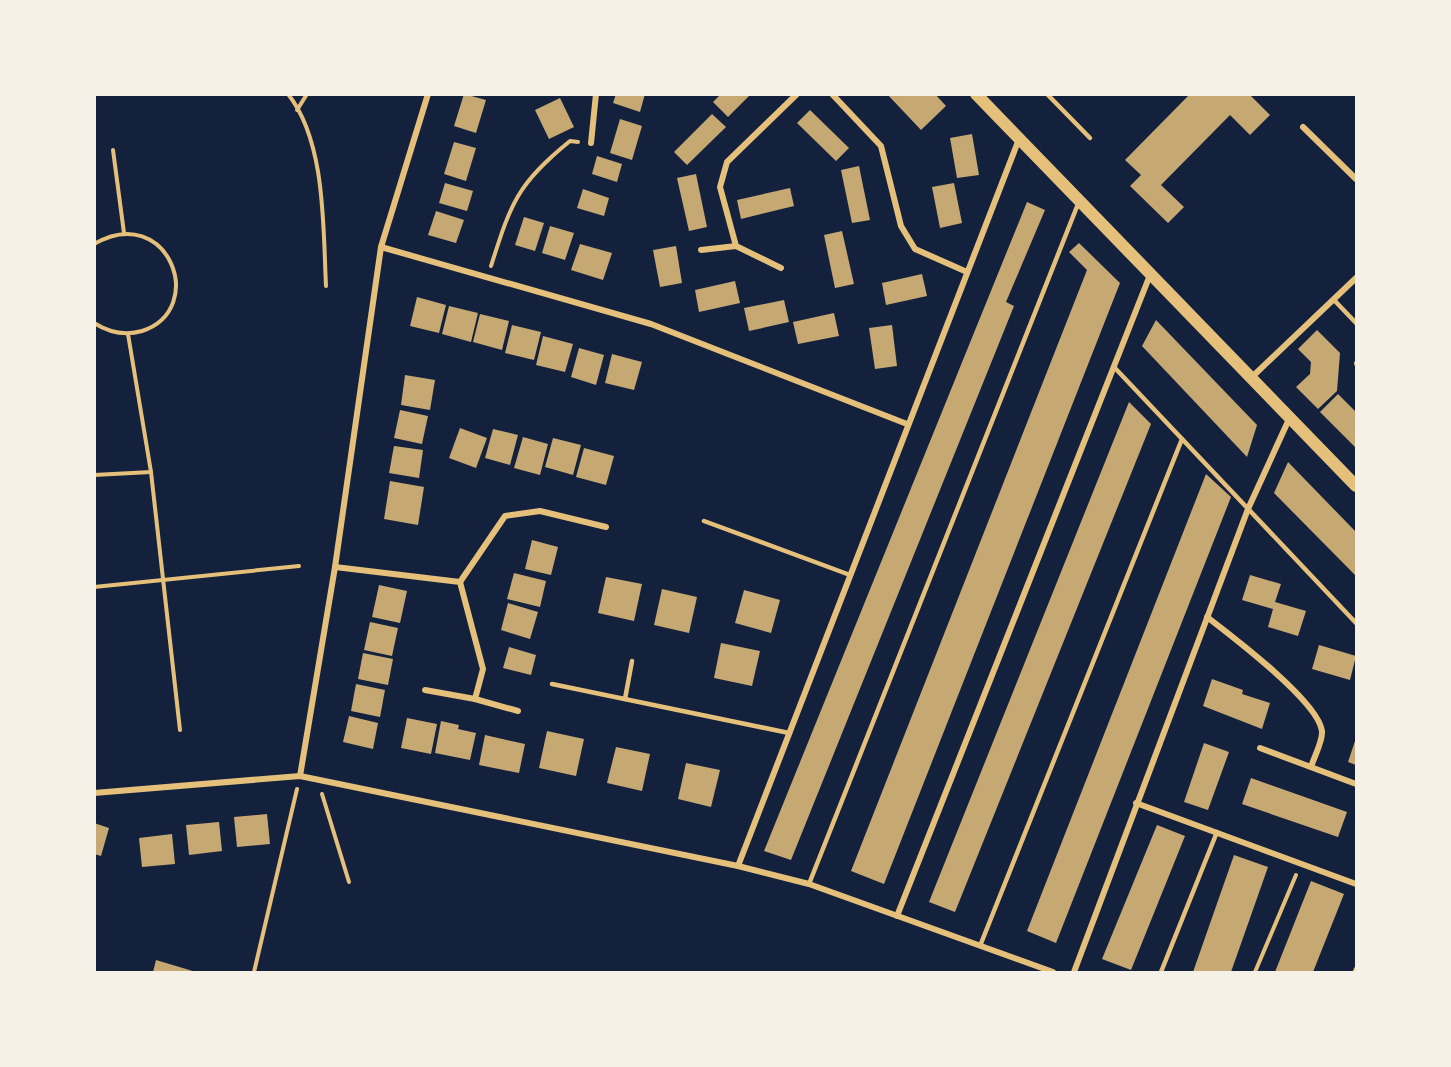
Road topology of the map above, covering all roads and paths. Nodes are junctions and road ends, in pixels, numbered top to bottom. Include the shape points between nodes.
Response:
1 (288, 94) edge
2 (308, 94) edge
3 (428, 94) edge
4 (596, 94) edge
5 (797, 94) edge
6 (832, 94) edge
7 (976, 94) edge
8 (1047, 94) edge
9 (297, 110) junction
10 (1303, 127) dead end
11 (1020, 138) junction
12 (1090, 138) dead end
13 (591, 143) joint
14 (113, 150) dead end
15 (1356, 179) edge
16 (1079, 201) junction
17 (124, 233) junction
18 (94, 244) edge
19 (736, 246) junction
20 (381, 247) junction
21 (701, 250) dead end
22 (781, 268) dead end
23 (968, 272) junction
24 (1150, 274) junction
25 (488, 277) junction
26 (1356, 278) edge
27 (326, 286) dead end
28 (1334, 300) junction
29 (94, 323) edge
30 (1356, 323) edge
31 (128, 334) junction
32 (1114, 367) junction
33 (1252, 377) junction
34 (1290, 415) junction
35 (907, 424) junction
36 (1182, 439) junction
37 (151, 472) junction
38 (94, 475) edge
39 (1356, 486) edge
40 (1248, 509) junction
41 (704, 521) dead end
42 (606, 527) dead end
43 (299, 566) dead end
44 (335, 567) junction
45 (850, 575) junction
46 (163, 580) junction
47 (460, 582) junction
48 (94, 587) edge
49 (1208, 617) junction
50 (1356, 624) edge
51 (633, 662) dead end
52 (552, 684) dead end
53 (425, 690) dead end
54 (475, 699) junction
55 (625, 699) junction
56 (518, 711) dead end
57 (180, 730) dead end
58 (789, 734) junction
59 (1260, 748) dead end
60 (1311, 767) junction
61 (300, 776) junction
62 (318, 780) junction
63 (1356, 784) edge
64 (94, 793) edge
65 (1136, 803) junction
66 (1216, 832) junction
67 (1300, 863) junction
68 (738, 866) junction
69 (349, 882) dead end
70 (809, 884) junction
71 (1356, 884) edge
72 (897, 916) junction
73 (980, 946) junction
74 (254, 972) edge
75 (1053, 972) edge
76 (1074, 972) edge
77 (1161, 972) edge
78 (1256, 972) edge

1 - 9 path
2 - 9 path
3 - 20 street
4 - 13 street
5 - 19 street via 727,162 720,187
6 - 23 street via 881,146 901,226 915,249
7 - 11 main road
8 - 12 lane
9 - 27 path via 321,182
10 - 15 street
11 - 16 main road
11 - 23 street
13 - 25 path via 570,141 520,189 508,213
14 - 17 path
16 - 24 main road
16 - 70 lane
17 - 18 path
17 - 31 path via 152,240 167,253 176,272 175,295 168,312 150,328
19 - 21 street
19 - 22 street
20 - 25 street
20 - 44 street
23 - 35 street
24 - 32 street
24 - 33 main road
25 - 35 street via 651,324
26 - 28 street
28 - 30 lane
28 - 33 street
29 - 31 path via 105,330
31 - 37 path
32 - 36 lane
32 - 72 street
33 - 34 main road
34 - 39 main road
34 - 40 street
35 - 45 street
36 - 40 lane
36 - 73 lane
37 - 38 path
37 - 46 path
40 - 49 street
40 - 50 lane
41 - 45 lane
42 - 47 street via 540,511 505,516
43 - 46 path
44 - 47 street
44 - 61 street
45 - 58 street
46 - 48 path
46 - 57 path
47 - 54 street via 483,669
49 - 60 street via 1247,648 1316,716 1322,733
49 - 65 street
51 - 55 lane
52 - 55 lane
53 - 54 street
54 - 56 street
55 - 58 lane
58 - 68 street
59 - 60 street
60 - 63 street
61 - 62 street
61 - 64 street
61 - 74 path
62 - 68 street
62 - 69 path
65 - 66 street
65 - 76 street
66 - 67 street
66 - 77 lane
67 - 71 street
67 - 78 path
68 - 70 street
70 - 72 street
72 - 73 street
73 - 75 street

